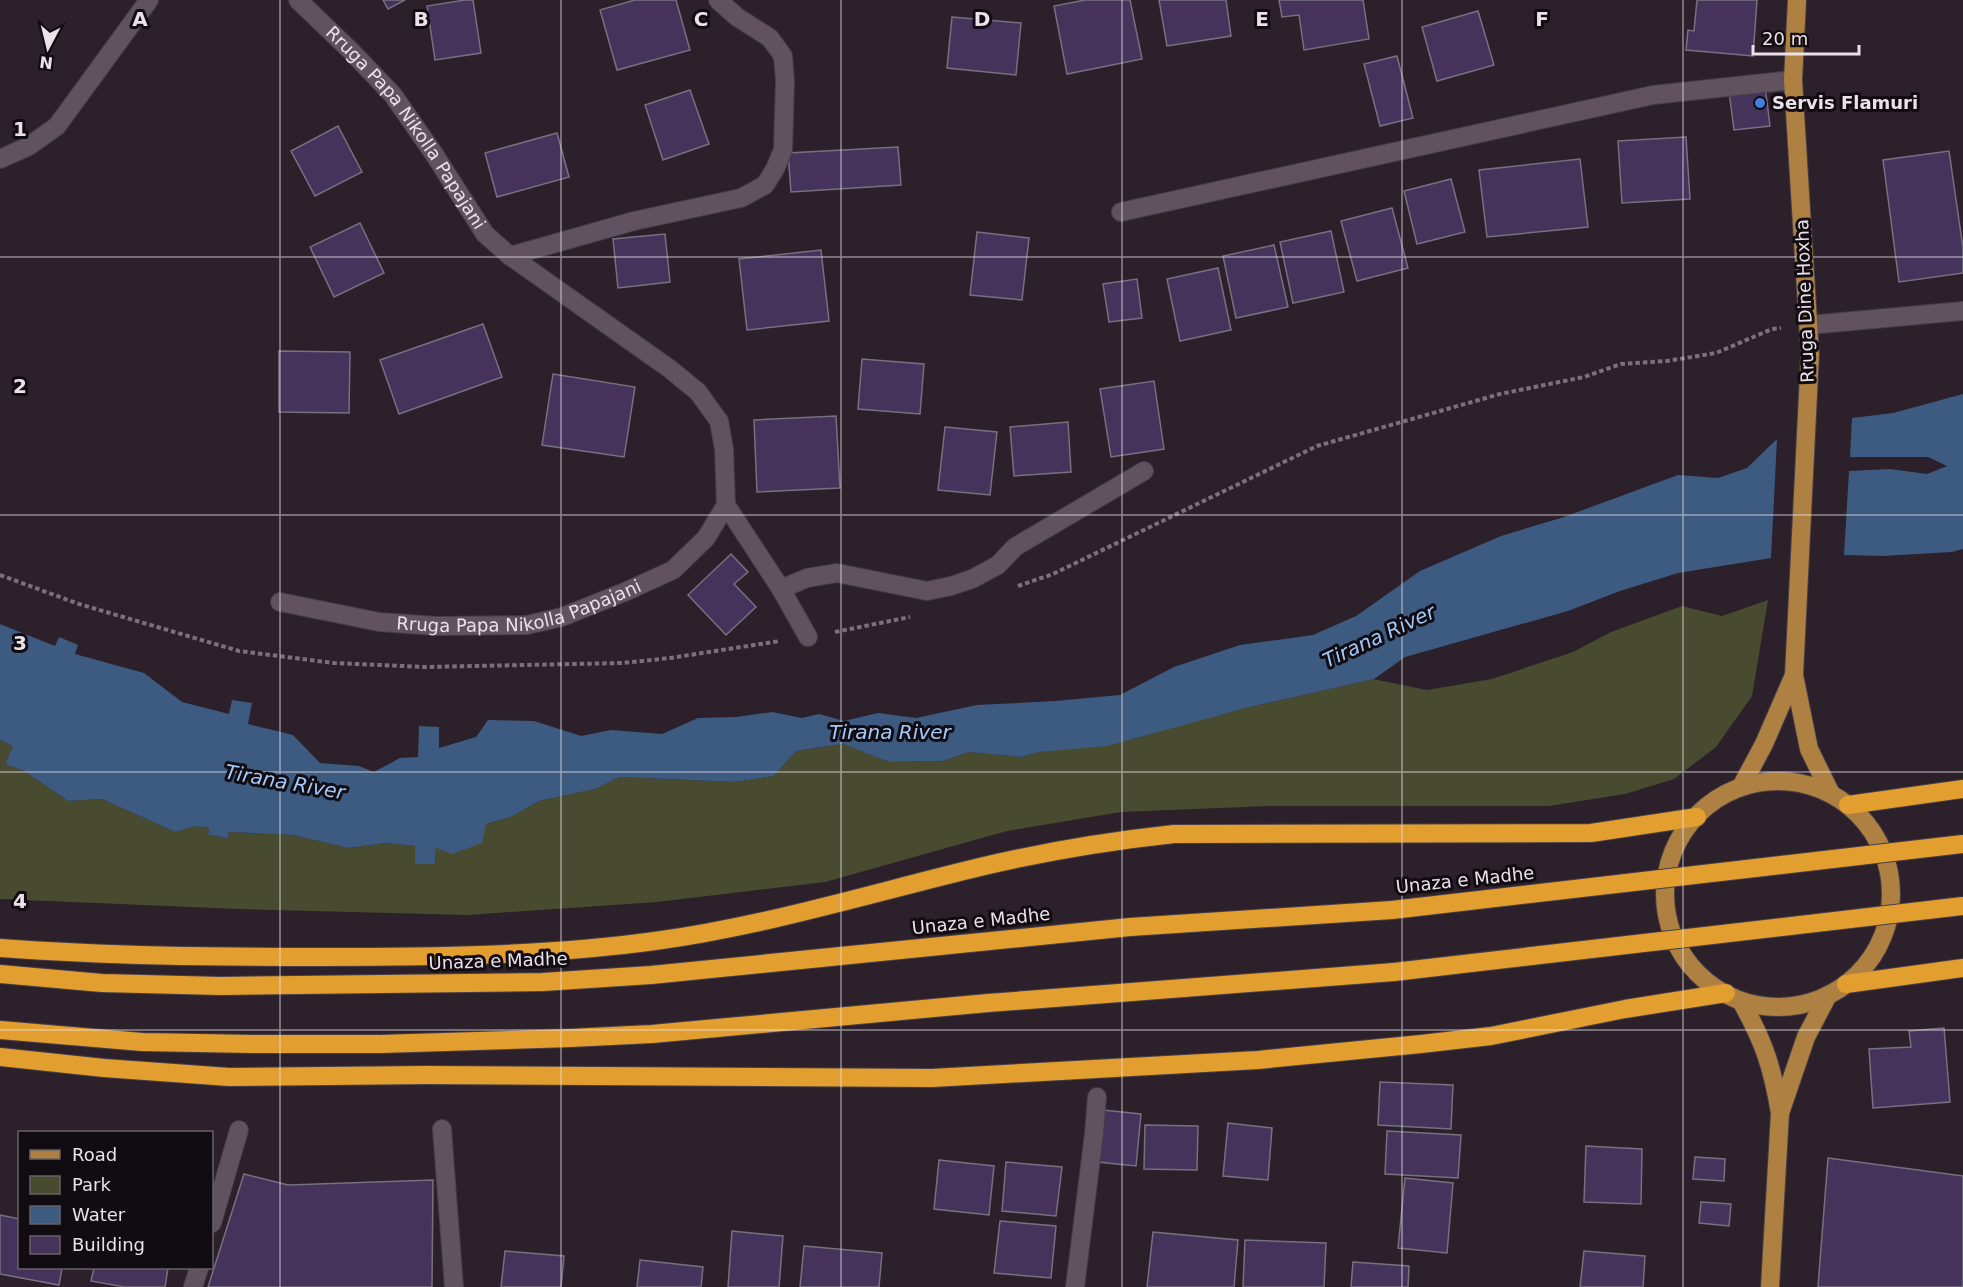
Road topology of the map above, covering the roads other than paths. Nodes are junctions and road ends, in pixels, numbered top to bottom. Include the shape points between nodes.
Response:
1 (150, 0) edge
2 (298, 0) edge
3 (718, 0) edge
4 (1797, 0) edge
5 (1792, 80) junction
6 (0, 159) edge
7 (1121, 212) dead end
8 (510, 256) junction
9 (1963, 311) edge
10 (1809, 325) junction
11 (1144, 471) dead end
12 (726, 505) junction
13 (781, 589) junction
14 (280, 602) dead end
15 (808, 637) road end
16 (1794, 675) junction
17 (1741, 788) junction
18 (1963, 789) edge
19 (1831, 794) junction
20 (1848, 806) junction
21 (1697, 817) junction
22 (1963, 844) edge
23 (1963, 906) edge
24 (0, 948) edge
25 (1963, 968) edge
26 (0, 974) edge
27 (1846, 984) junction
28 (1828, 995) junction
29 (1733, 997) junction
30 (0, 1030) edge
31 (0, 1057) edge
32 (1097, 1096) dead end
33 (1780, 1113) junction
34 (442, 1129) dead end
35 (239, 1130) dead end
36 (213, 1220) edge
37 (199, 1269) edge
38 (193, 1287) edge
39 (454, 1287) edge
40 (1075, 1287) edge
41 (1770, 1287) edge

1 - 6 street via 57,126 29,146
2 - 8 street, Rruga Papa Nikolla Papajani via 393,95 485,234
3 - 8 street via 770,38 783,56 783,150 765,185 741,198 634,221
4 - 5 main road, Rruga Dine Hoxha
5 - 7 street via 1653,95
5 - 10 main road, Rruga Dine Hoxha
8 - 12 street, Rruga Papa Nikolla Papajani via 698,392 719,421
9 - 10 street
10 - 16 main road, Rruga Dine Hoxha
11 - 13 street via 1015,547 998,565 951,586 927,591 837,573 807,578
12 - 13 street
12 - 14 street, Rruga Papa Nikolla Papajani via 706,537 673,570 562,617 527,625 379,622
13 - 15 street
16 - 17 main road, Rruga Dine Hoxha
16 - 19 main road, Rruga Dine Hoxha via 1809,749
17 - 19 main road, Rruga Dine Hoxha via 1771,781 1802,784
17 - 21 main road, Rruga Dine Hoxha via 1713,801
18 - 20 highway
19 - 20 main road, Rruga Dine Hoxha
20 - 27 main road, Rruga Dine Hoxha via 1870,828 1883,851 1890,876 1891,902 1887,927 1876,951 1861,972
21 - 24 highway via 1591,833 1174,834 1122,839 981,867 796,915 656,941 581,949 382,957 246,957
21 - 29 main road, Rruga Dine Hoxha via 1674,849 1666,879 1666,909 1674,939 1690,965 1713,987
22 - 26 highway, Unaza e Madhe, bridge via 1392,909 1130,927 651,975 543,982 221,986 102,983
23 - 30 highway, bridge via 1394,972 652,1034 392,1044 242,1044 142,1042
25 - 27 highway
27 - 28 main road, Rruga Dine Hoxha
28 - 29 main road, Rruga Dine Hoxha via 1792,1006 1766,1007
28 - 33 main road, Rruga Dine Hoxha via 1806,1037
29 - 31 highway via 1625,1009 1491,1036 1421,1044 1258,1060 932,1077 229,1077
29 - 33 main road, Rruga Dine Hoxha via 1760,1035
32 - 40 street
33 - 41 main road, Rruga Dine Hoxha
34 - 39 street
35 - 36 street
37 - 38 street

